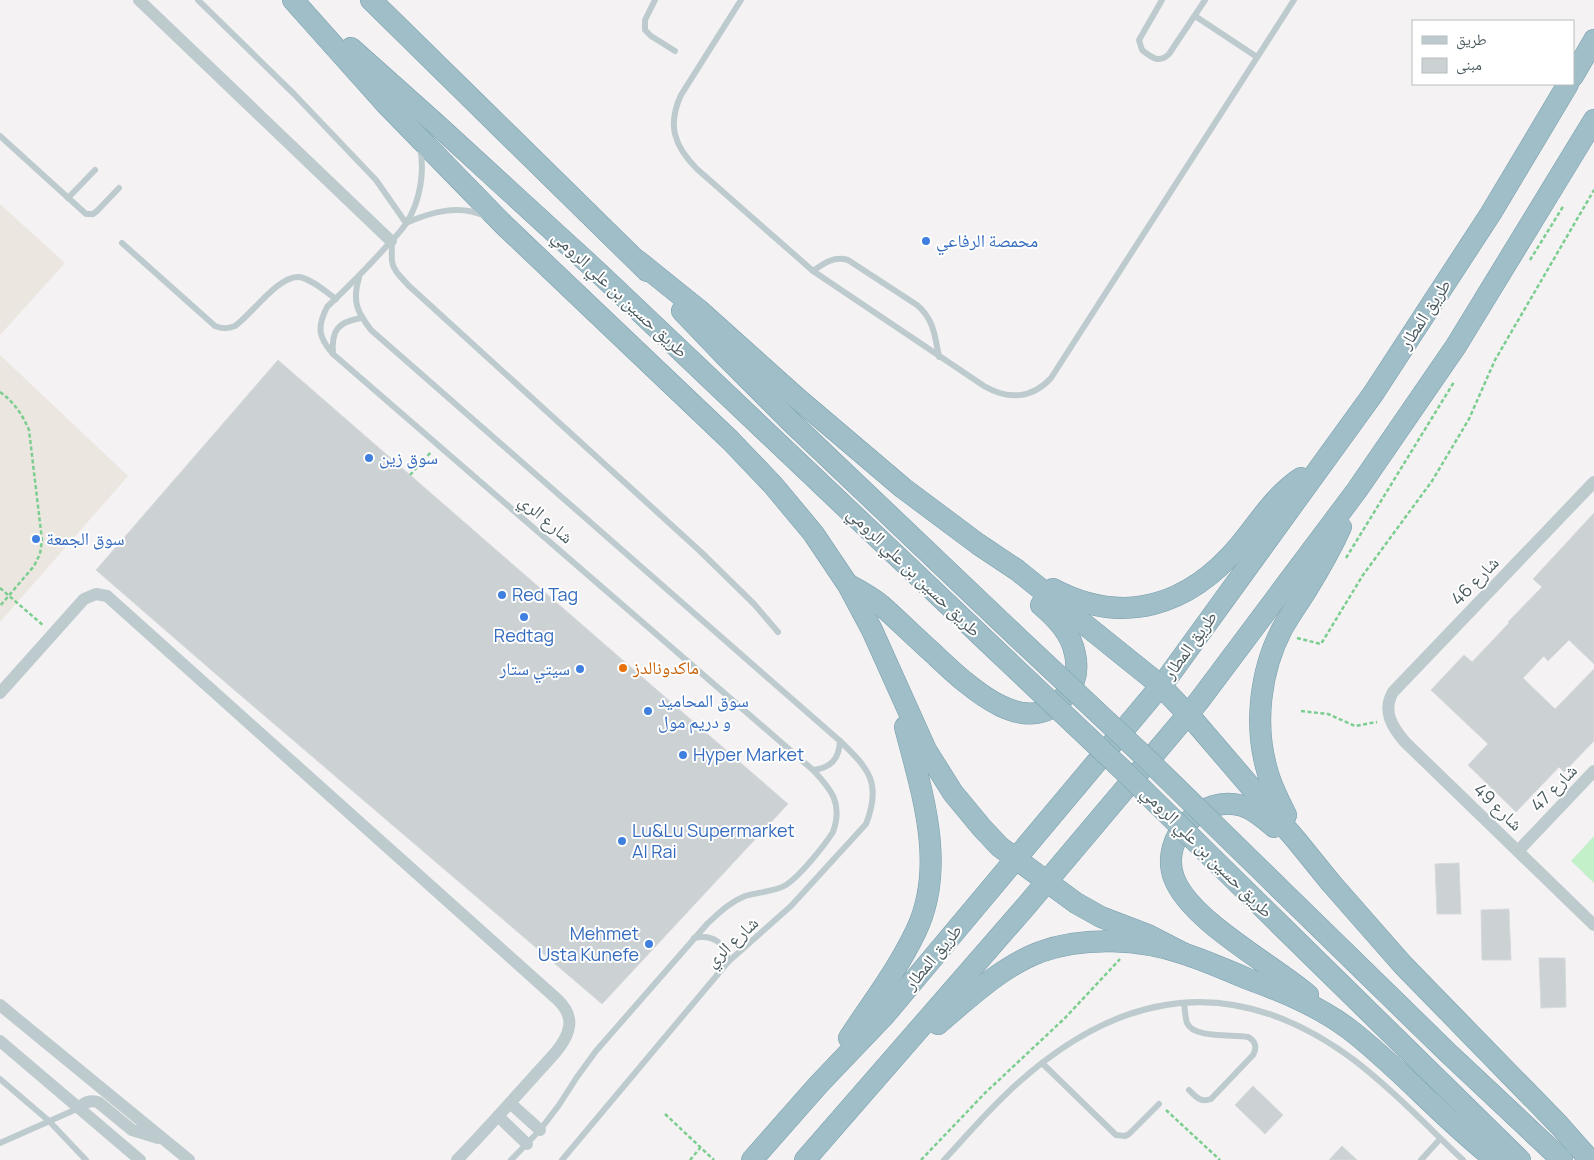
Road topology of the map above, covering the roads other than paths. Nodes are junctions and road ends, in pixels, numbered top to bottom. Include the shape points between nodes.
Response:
1 (139, 0) edge
2 (198, 0) edge
3 (293, 0) edge
4 (371, 0) edge
5 (655, 0) edge
6 (740, 0) edge
7 (1162, 0) edge
8 (1205, 0) edge
9 (1294, 0) edge
10 (1195, 16) junction
11 (1594, 40) edge
12 (675, 51) dead end
13 (1257, 57) junction
14 (1574, 74) edge
15 (1567, 85) edge
16 (1594, 120) edge
17 (0, 136) edge
18 (417, 136) junction
19 (95, 170) dead end
20 (119, 188) dead end
21 (68, 198) junction
22 (406, 223) junction
23 (504, 225) junction
24 (391, 241) junction
25 (122, 243) dead end
26 (638, 261) junction
27 (813, 271) junction
28 (359, 276) junction
29 (336, 299) junction
30 (361, 318) junction
31 (332, 354) junction
32 (939, 357) junction
33 (1319, 467) junction
34 (1594, 482) edge
35 (1357, 490) junction
36 (1018, 570) junction
37 (848, 585) junction
38 (778, 632) dead end
39 (891, 674) junction
40 (1160, 685) junction
41 (0, 693) edge
42 (1389, 714) joint
43 (1188, 715) junction
44 (840, 741) junction
45 (813, 770) junction
46 (1594, 771) edge
47 (1298, 841) junction
48 (1518, 851) junction
49 (1016, 859) junction
50 (1047, 882) junction
51 (1594, 925) edge
52 (694, 939) junction
53 (1185, 954) junction
54 (728, 962) junction
55 (1184, 1002) junction
56 (0, 1005) edge
57 (1326, 1013) junction
58 (0, 1041) edge
59 (1042, 1063) junction
60 (888, 1065) junction
61 (0, 1079) edge
62 (819, 1084) junction
63 (1190, 1090) dead end
64 (510, 1103) junction
65 (1160, 1104) road end
66 (79, 1108) junction
67 (498, 1116) junction
68 (50, 1121) junction
69 (540, 1130) junction
70 (1440, 1139) junction
71 (165, 1140) junction
72 (0, 1143) edge
73 (527, 1144) junction
74 (86, 1160) edge
75 (140, 1160) edge
76 (189, 1160) edge
77 (457, 1160) edge
78 (511, 1160) edge
79 (562, 1160) edge
80 (752, 1160) edge
81 (805, 1160) edge
82 (944, 1160) edge
83 (1422, 1160) edge
84 (1463, 1160) edge
85 (1496, 1160) edge
86 (1520, 1160) edge
87 (1562, 1160) edge
88 (1590, 1160) edge

1 - 24 street
2 - 22 lane via 376,180
3 - 18 highway
3 - 86 highway, طريق حسين بن علي الرومي, bridge via 399,91 594,268 1127,774
4 - 26 highway, طريق حسين بن علي الرومي
5 - 12 lane via 645,20 645,30
6 - 27 lane via 681,95 674,114 675,135 683,154 694,165
7 - 10 lane via 1138,40 1142,50 1154,58 1166,57
8 - 10 lane
9 - 13 lane
10 - 13 lane
11 - 14 highway
13 - 32 lane via 1044,385 1020,396 1001,395
15 - 33 highway, طريق المطار via 1491,213 1373,394
16 - 35 highway, طريق المطار via 1456,346
17 - 21 lane
18 - 22 lane, شارع الري via 421,154 420,190
18 - 23 highway
19 - 21 lane
20 - 21 lane via 94,214 86,214
22 - 23 lane, شارع الري via 430,213 455,210 480,214
22 - 24 lane, شارع الري
23 - 37 highway via 730,440 813,533
24 - 28 lane, شارع الري
24 - 38 lane via 394,269 408,285 701,552
25 - 29 lane via 221,328 235,326 282,282 293,277 305,279
26 - 36 highway via 699,310 902,488
26 - 87 highway, طريق حسين بن علي الرومي, bridge via 757,389 1146,758
27 - 32 lane
27 - 32 lane via 832,260 843,258 918,305 933,326
28 - 29 lane, شارع الري
28 - 30 lane via 355,290
29 - 31 lane, شارع الري via 321,318 320,331
30 - 31 lane via 347,320 336,329
30 - 44 lane, شارع الري
31 - 45 lane, شارع الري
33 - 36 highway via 1284,492 1212,574 1167,601 1139,608 1093,605 1057,591
33 - 40 highway, طريق المطار
34 - 42 street, شارع 46 via 1393,692 1389,699
35 - 43 highway, طريق المطار
35 - 47 highway via 1321,567 1282,630 1265,677 1261,711 1266,770
36 - 37 highway via 1026,591 1066,630 1076,659 1075,677 1067,693 1055,706 1038,712 1010,711 977,692 879,604
36 - 40 highway
37 - 39 highway
39 - 49 highway via 926,750 953,793 1000,847
39 - 62 highway via 928,817 931,849 929,887 912,937 896,966
40 - 43 highway
40 - 49 highway, طريق المطار
41 - 64 street via 89,595 107,596 558,1000 568,1014 566,1035
42 - 48 street, شارع 49 via 1394,730 1405,742
43 - 47 highway
43 - 50 highway, طريق المطار
44 - 45 lane via 840,750 830,765
44 - 54 lane, شارع الري via 868,772 874,789 873,807 866,824 791,906
45 - 52 lane, شارع الري via 829,787 836,804 836,823 827,840 790,882 738,900 720,912
46 - 48 street, شارع 47
47 - 57 highway via 1280,833 1261,816 1243,806 1223,804 1203,809 1187,821 1176,838 1171,858 1174,878 1184,896 1204,917 1288,979
47 - 88 highway via 1403,965
48 - 51 street, شارع 49
49 - 50 highway
49 - 62 highway, طريق المطار via 884,1016
50 - 53 highway via 1101,917
50 - 60 highway, طريق المطار
52 - 54 lane via 710,937 717,941 723,946
52 - 69 lane, شارع الري via 596,1051
53 - 57 highway via 1301,999
53 - 60 highway via 1160,947 1112,942 1072,944 1038,953 985,984
54 - 79 lane, شارع الري
55 - 59 lane via 1148,1008 1114,1019 1078,1038
55 - 63 lane via 1187,1023 1194,1030 1248,1036 1256,1048 1212,1099 1200,1100
55 - 70 lane via 1222,1003 1260,1010 1312,1033 1370,1073
56 - 71 street
57 - 85 highway via 1373,1049
58 - 66 street
59 - 65 lane via 1116,1135 1129,1134
59 - 82 lane via 995,1105
60 - 81 highway, طريق المطار
61 - 68 lane
62 - 80 highway, طريق المطار
64 - 67 street
64 - 69 street
66 - 68 lane
66 - 71 street via 90,1101 98,1102 132,1130
66 - 75 street
67 - 73 street
67 - 77 street
68 - 72 lane
68 - 74 lane
69 - 73 lane, شارع الري
70 - 83 lane
70 - 84 lane
71 - 76 street
73 - 78 lane, شارع الري

